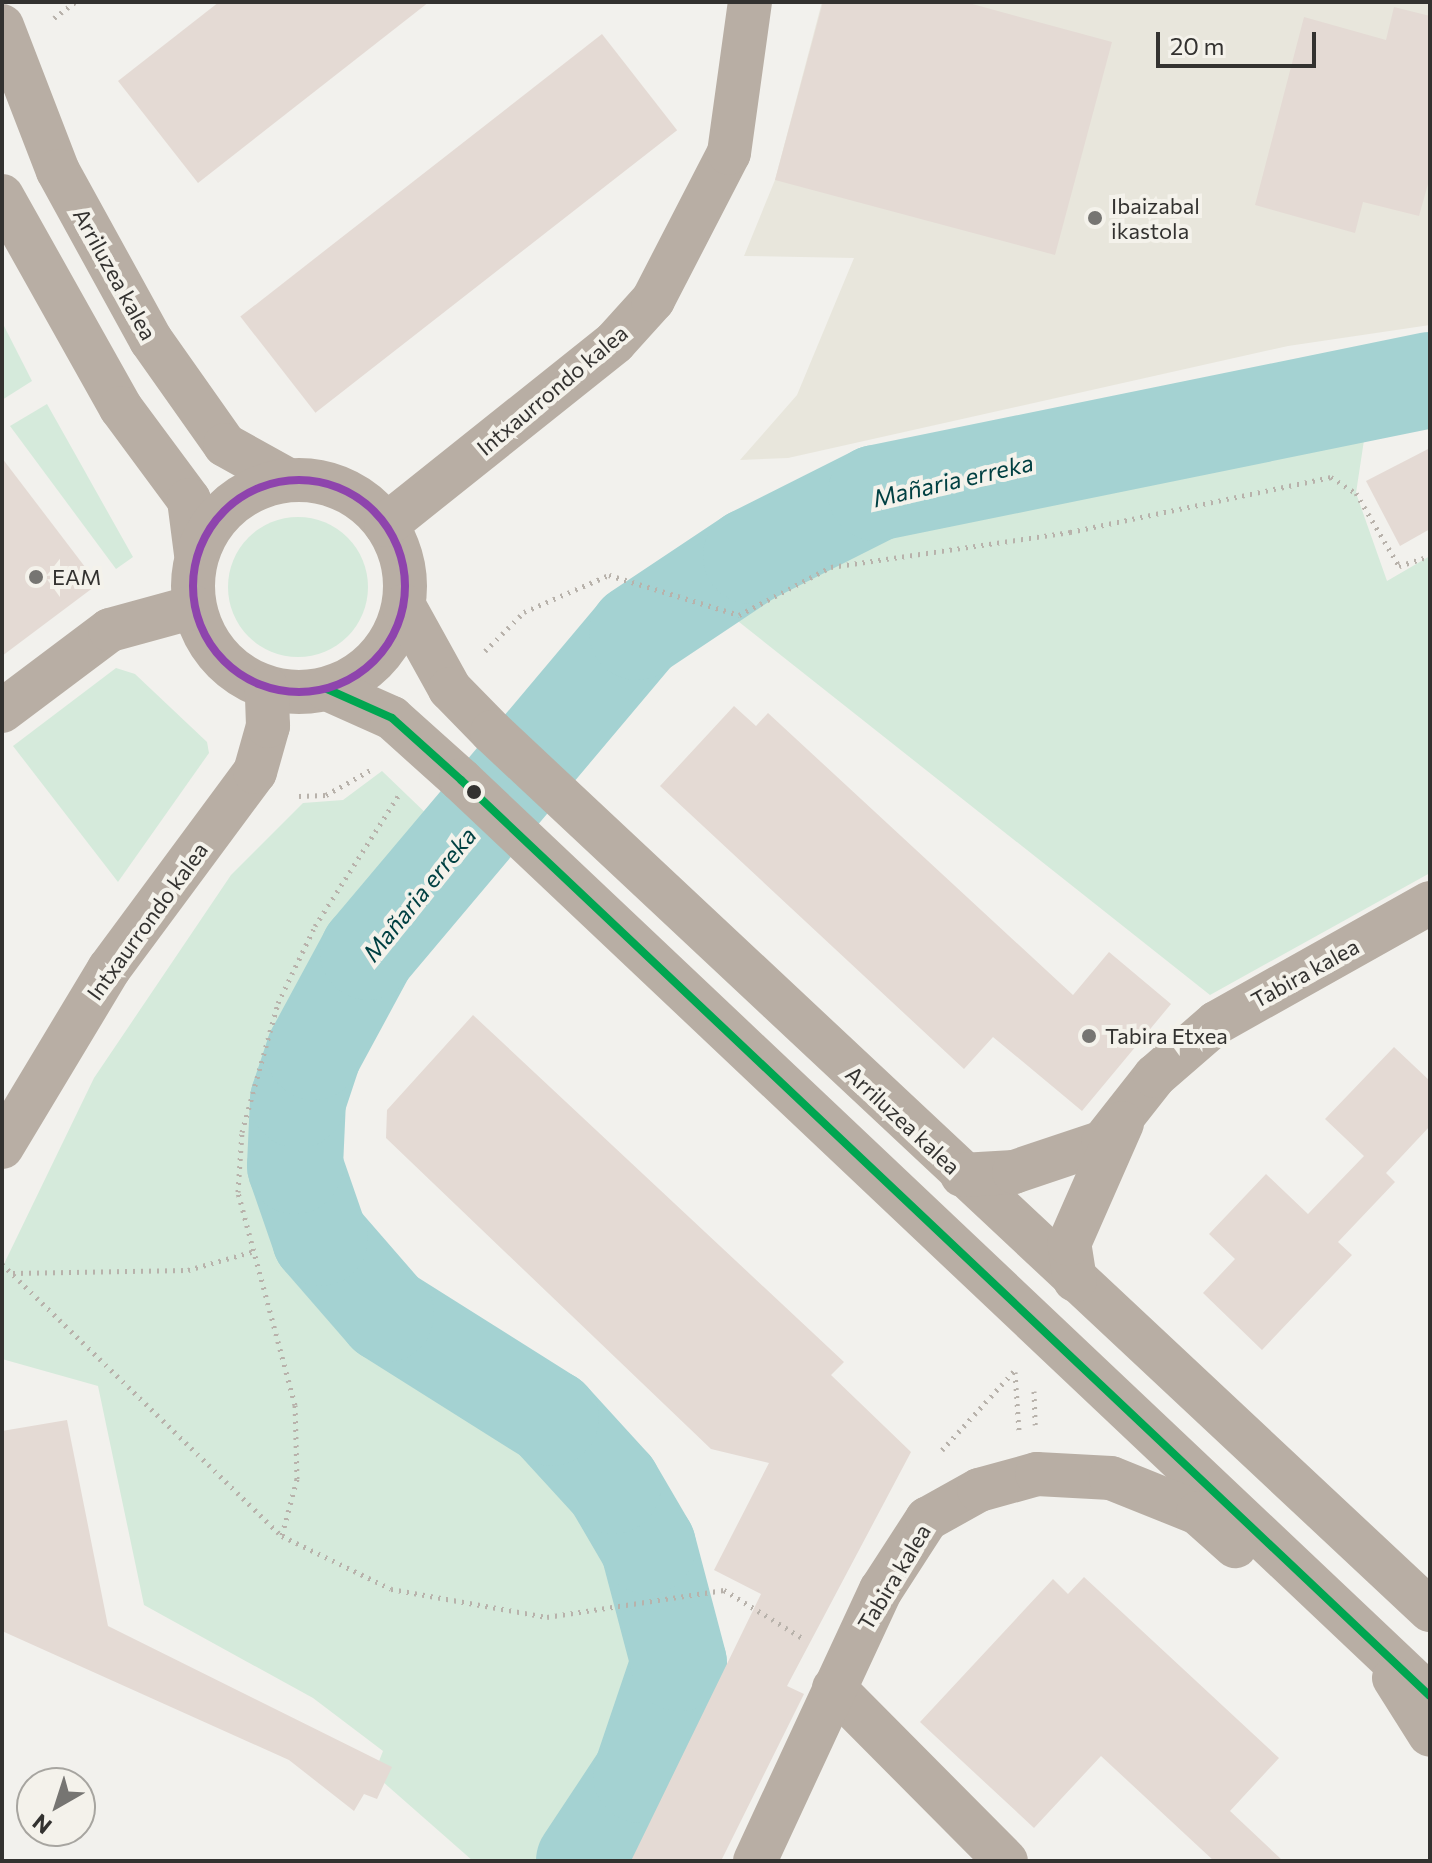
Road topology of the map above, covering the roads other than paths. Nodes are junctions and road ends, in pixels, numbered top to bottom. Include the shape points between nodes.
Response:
1 (750, 2) edge
2 (2, 26) edge
3 (2, 196) edge
4 (286, 479) junction
5 (386, 525) junction
6 (196, 554) junction
7 (404, 606) junction
8 (194, 607) junction
9 (267, 688) junction
10 (327, 689) junction
11 (2, 711) edge
12 (1430, 903) edge
13 (1122, 1123) junction
14 (2, 1147) edge
15 (962, 1175) junction
16 (1075, 1280) junction
17 (1326, 1599) junction
18 (1430, 1610) edge
19 (1368, 1639) junction
20 (839, 1676) junction
21 (1430, 1696) edge
22 (1430, 1735) edge
23 (755, 1861) edge
24 (1006, 1861) edge

1 - 5 street, Intxaurrondo kalea via 729,153 653,300 615,342
2 - 4 street, Arriluzea kalea via 58,171 151,340 225,445
3 - 6 street via 121,408 189,500
4 - 5 street, Arriluzea kalea via 342,488
4 - 6 street via 230,503 209,526
5 - 7 street, Arriluzea kalea via 405,578
6 - 8 street
7 - 10 street via 378,658
7 - 15 street, Arriluzea kalea via 450,689 492,732
8 - 9 street via 220,657
8 - 11 street via 110,630
9 - 10 street
9 - 14 street, Intxaurrondo kalea via 268,726 255,772 109,969
10 - 17 street via 392,718 461,780
12 - 13 street, Tabira kalea via 1216,1023 1155,1076
13 - 15 street via 1103,1142 1075,1153 1014,1172
13 - 16 street via 1069,1244
15 - 16 street, Arriluzea kalea
16 - 18 street, Arriluzea kalea
17 - 19 street
17 - 20 street, Tabira kalea via 1262,1568 1198,1513 1111,1478 1037,1474 979,1490 927,1519 881,1590
19 - 21 street
19 - 22 street
20 - 23 street, Tabira kalea
20 - 24 street

